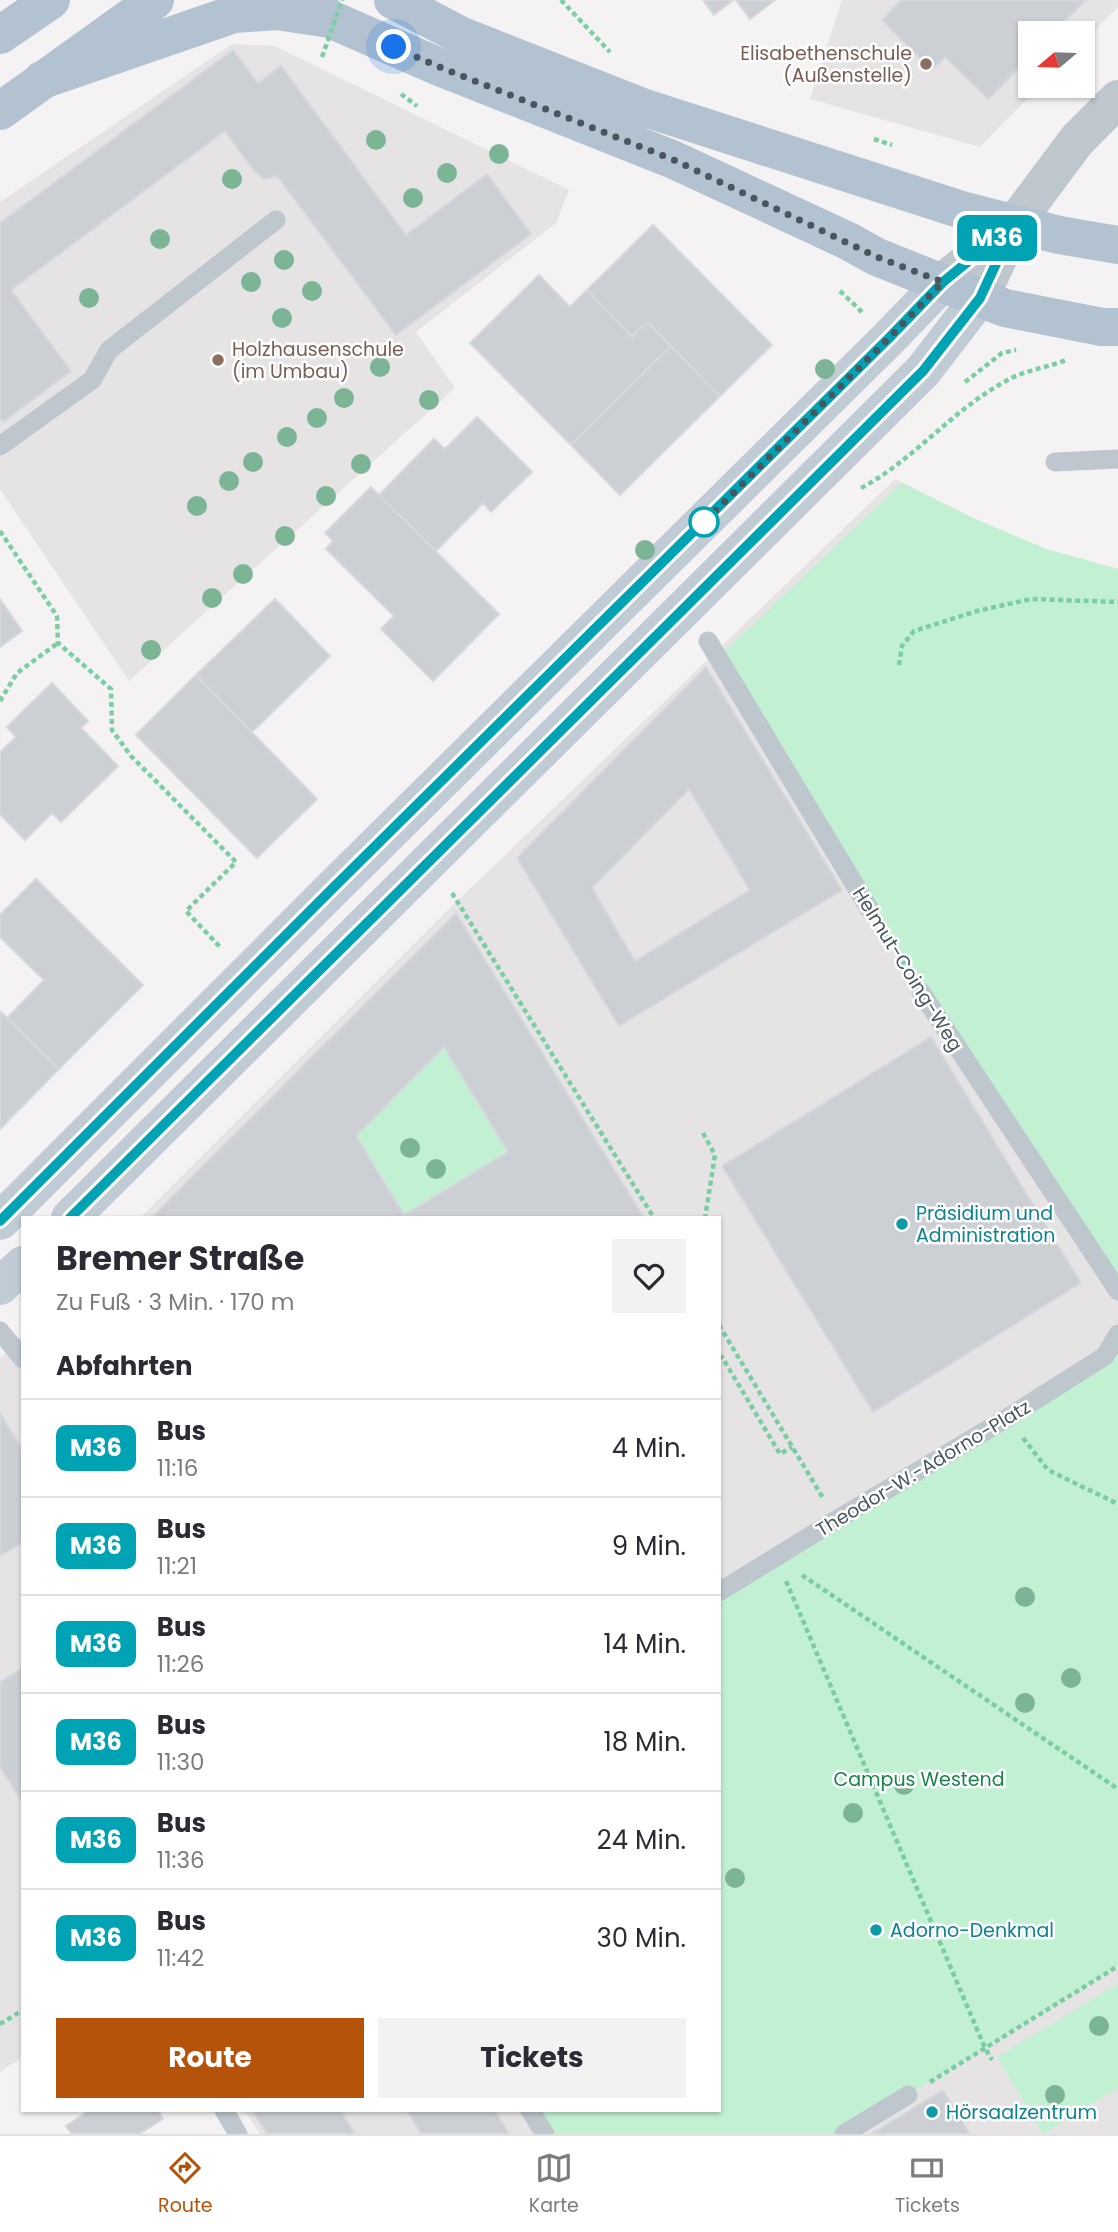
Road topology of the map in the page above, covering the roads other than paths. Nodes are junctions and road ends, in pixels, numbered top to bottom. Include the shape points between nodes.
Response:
1 (51, 0) edge
2 (155, 0) edge
3 (393, 0) edge
4 (327, 6) edge
5 (0, 35) edge
6 (42, 80) junction
7 (1118, 99) edge
8 (0, 111) edge
9 (276, 220) dead end
10 (1015, 223) junction
11 (1118, 245) edge
12 (943, 282) junction
13 (980, 298) junction
14 (1118, 327) edge
15 (0, 446) edge
16 (1118, 459) edge
17 (1055, 462) dead end
18 (708, 640) dead end
19 (870, 910) road end
20 (921, 992) road end
21 (72, 1216) edge
22 (0, 1221) edge
23 (21, 1267) edge
24 (0, 1286) edge
25 (1118, 1291) edge
26 (0, 1331) edge
27 (1118, 1334) edge
28 (21, 1357) edge
29 (721, 1591) edge
30 (908, 2095) road end
31 (225, 2112) edge
32 (531, 2112) edge
33 (238, 2134) edge
34 (545, 2134) edge
35 (845, 2134) edge

1 - 5 main road
2 - 6 main road
3 - 10 main road via 462,36 642,107
4 - 6 main road via 234,15
4 - 12 main road via 437,66 674,160 877,257
6 - 8 main road
7 - 10 street via 1077,140
9 - 15 lane via 109,350 92,380
10 - 11 main road
10 - 12 street
10 - 13 street
12 - 13 main road
12 - 22 main road
13 - 14 main road via 1005,308
13 - 21 main road via 923,371
16 - 17 lane
18 - 19 lane, Helmut-Coing-Weg
20 - 25 lane, Helmut-Coing-Weg
23 - 24 main road
26 - 28 lane
27 - 29 lane, Theodor-W.-Adorno-Platz via 1105,1356
30 - 35 lane
31 - 33 lane
32 - 34 lane

